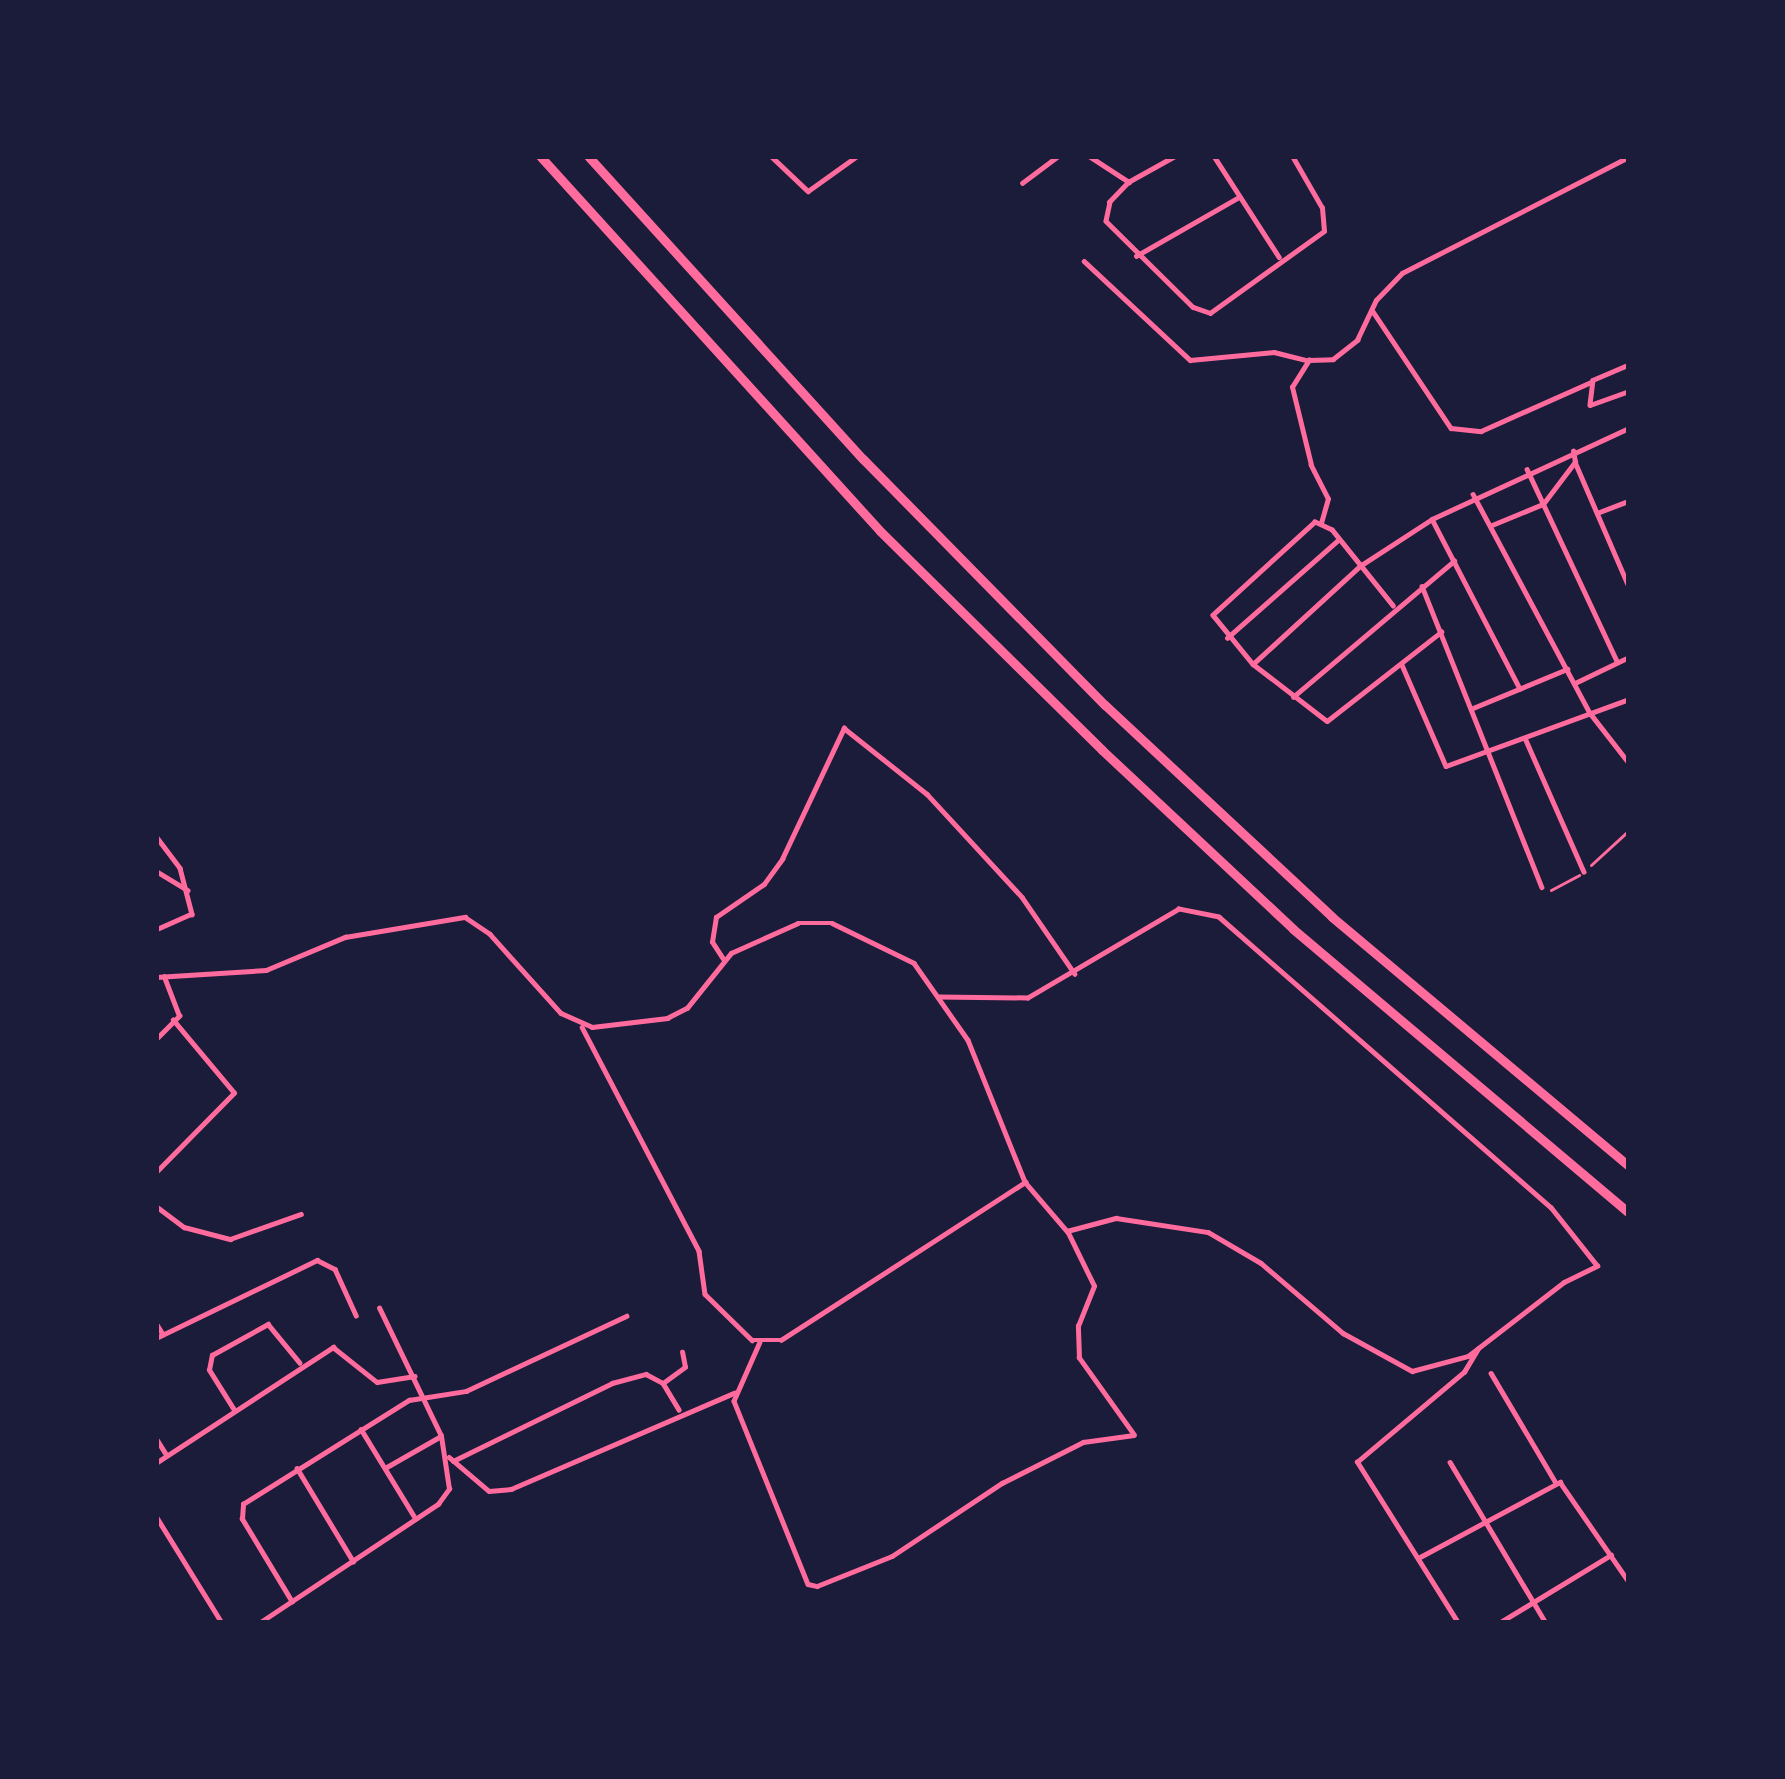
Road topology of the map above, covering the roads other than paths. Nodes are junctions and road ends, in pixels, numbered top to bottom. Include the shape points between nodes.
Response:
1 (540, 156) edge
2 (588, 156) edge
3 (771, 156) edge
4 (857, 156) edge
5 (1058, 156) edge
6 (1089, 156) edge
7 (1176, 156) edge
8 (1214, 156) edge
9 (1292, 156) edge
10 (1629, 158) edge
11 (1129, 182) junction
12 (1022, 183) dead end
13 (1239, 197) junction
14 (1136, 256) junction
15 (1280, 258) junction
16 (1084, 261) dead end
17 (1372, 310) junction
18 (1309, 360) junction
19 (1629, 365) edge
20 (1592, 382) junction
21 (1629, 391) edge
22 (1629, 428) edge
23 (1573, 451) junction
24 (1575, 462) junction
25 (1527, 469) junction
26 (1473, 494) junction
27 (1629, 501) edge
28 (1543, 504) junction
29 (1598, 513) junction
30 (1432, 519) junction
31 (1321, 523) junction
32 (1492, 525) junction
33 (1337, 541) junction
34 (1454, 561) junction
35 (1360, 566) junction
36 (1422, 586) junction
37 (1629, 587) edge
38 (1393, 606) junction
39 (1441, 632) junction
40 (1227, 638) junction
41 (1629, 657) edge
42 (1617, 661) junction
43 (1253, 664) junction
44 (1402, 665) junction
45 (1567, 669) junction
46 (1574, 683) junction
47 (1520, 689) junction
48 (1293, 698) junction
49 (1629, 699) edge
50 (1472, 709) junction
51 (1590, 713) junction
52 (1525, 738) junction
53 (1488, 753) junction
54 (1629, 763) edge
55 (156, 836) edge
56 (156, 871) edge
57 (1584, 872) dead end
58 (1542, 887) dead end
59 (188, 890) junction
60 (156, 929) edge
61 (723, 958) junction
62 (1075, 974) junction
63 (160, 977) edge
64 (939, 997) junction
65 (173, 1020) junction
66 (581, 1026) junction
67 (156, 1040) edge
68 (1629, 1166) edge
69 (156, 1172) edge
70 (1025, 1182) junction
71 (156, 1206) edge
72 (1629, 1213) edge
73 (301, 1214) dead end
74 (1067, 1231) junction
75 (380, 1308) dead end
76 (356, 1315) dead end
77 (626, 1316) dead end
78 (156, 1323) edge
79 (159, 1336) edge
80 (760, 1342) junction
81 (1478, 1349) junction
82 (682, 1352) dead end
83 (302, 1365) junction
84 (1446, 1366) junction
85 (1491, 1373) dead end
86 (415, 1376) junction
87 (664, 1384) junction
88 (1445, 1387) junction
89 (424, 1393) junction
90 (734, 1393) junction
91 (234, 1410) junction
92 (680, 1412) junction
93 (361, 1429) junction
94 (441, 1436) junction
95 (156, 1438) edge
96 (167, 1456) junction
97 (450, 1458) junction
98 (1450, 1462) dead end
99 (156, 1463) edge
100 (297, 1468) junction
101 (385, 1468) junction
102 (1556, 1483) junction
103 (156, 1516) edge
104 (416, 1520) junction
105 (1486, 1521) junction
106 (1612, 1555) junction
107 (1420, 1557) junction
108 (353, 1561) junction
109 (1629, 1582) edge
110 (1535, 1602) junction
111 (292, 1603) junction
112 (222, 1623) edge
113 (259, 1623) edge
114 (1458, 1623) edge
115 (1499, 1623) edge
116 (1546, 1623) edge

1 - 72 highway via 880,531 1102,750 1326,958
2 - 68 highway via 862,459 1105,705 1332,917
3 - 4 street via 808,191
5 - 12 street
6 - 11 street
7 - 11 street
8 - 13 street
9 - 15 street via 1324,224 1315,240
10 - 17 street via 1402,273
11 - 14 street via 1106,221
13 - 14 street
13 - 15 street
14 - 15 street via 1193,308 1210,313
16 - 18 street via 1190,360 1274,352
17 - 18 street via 1366,332 1344,352
17 - 20 street via 1451,428 1480,431
18 - 31 street via 1292,387 1328,500
19 - 20 street
20 - 21 street via 1589,405
22 - 23 street
23 - 24 street
23 - 25 street
24 - 28 street
24 - 29 street
25 - 26 street
25 - 28 street
26 - 30 street
26 - 32 street
27 - 29 street
28 - 32 street
28 - 42 street
29 - 37 street
30 - 34 street
30 - 35 street
31 - 33 street
31 - 40 street via 1303,528 1213,615
32 - 45 street
33 - 35 street
33 - 40 street
34 - 36 street
34 - 47 street
35 - 38 street
35 - 43 street
36 - 38 street
36 - 39 street
38 - 48 street
39 - 44 street
39 - 50 street
40 - 43 street
41 - 42 street
42 - 46 street
43 - 48 street
44 - 48 street via 1324,720
44 - 53 street via 1446,766
45 - 46 street
45 - 47 street
46 - 51 street
47 - 50 street
49 - 51 street
50 - 53 street
51 - 52 street
51 - 54 street
52 - 53 street
52 - 57 street
53 - 58 street
55 - 59 street
56 - 59 street
59 - 60 street via 192,914
61 - 62 street via 712,942 716,917 764,884 782,859 827,752 846,728 927,794 1007,879
61 - 64 street via 782,928 832,923 898,948
61 - 66 street via 687,1008 668,1018
62 - 64 street via 1028,998
62 - 81 street via 1179,909 1219,917 1551,1208 1596,1258 1596,1270 1564,1282
63 - 65 street via 178,1006
63 - 66 street via 266,970 345,938 465,917
64 - 70 street via 968,1040
65 - 67 street
65 - 69 street via 234,1093
66 - 80 street via 699,1251 705,1294 724,1320
70 - 74 street
70 - 80 street via 781,1340
71 - 73 street via 184,1227 230,1239
74 - 84 street via 1116,1218 1208,1232 1388,1362 1412,1371
74 - 90 street via 1094,1286 1076,1333 1081,1366 1135,1434 1083,1442 1027,1469 892,1556 808,1584
75 - 86 street
76 - 79 street via 335,1269 317,1260
77 - 89 street via 466,1390
78 - 79 street
80 - 90 street
81 - 84 street
81 - 88 street
82 - 87 street via 685,1367
83 - 86 street via 333,1347 376,1382
83 - 91 street
83 - 91 street via 271,1324 212,1355 209,1370
84 - 88 street
85 - 102 street
86 - 89 street
87 - 92 street
87 - 97 street via 646,1374 612,1383
88 - 107 street via 1357,1458 1406,1549
89 - 93 street
89 - 94 street
90 - 92 street
91 - 96 street
92 - 97 street via 512,1489 489,1490
93 - 100 street
93 - 101 street
94 - 97 street
94 - 101 street
95 - 96 street
96 - 99 street
97 - 104 street via 449,1489
98 - 105 street
100 - 108 street
100 - 111 street via 240,1510
101 - 104 street
102 - 105 street
102 - 106 street via 1572,1489
103 - 112 street
104 - 108 street
105 - 107 street
105 - 110 street
106 - 109 street
106 - 110 street
107 - 114 street
108 - 111 street
110 - 115 street
110 - 116 street
111 - 113 street

